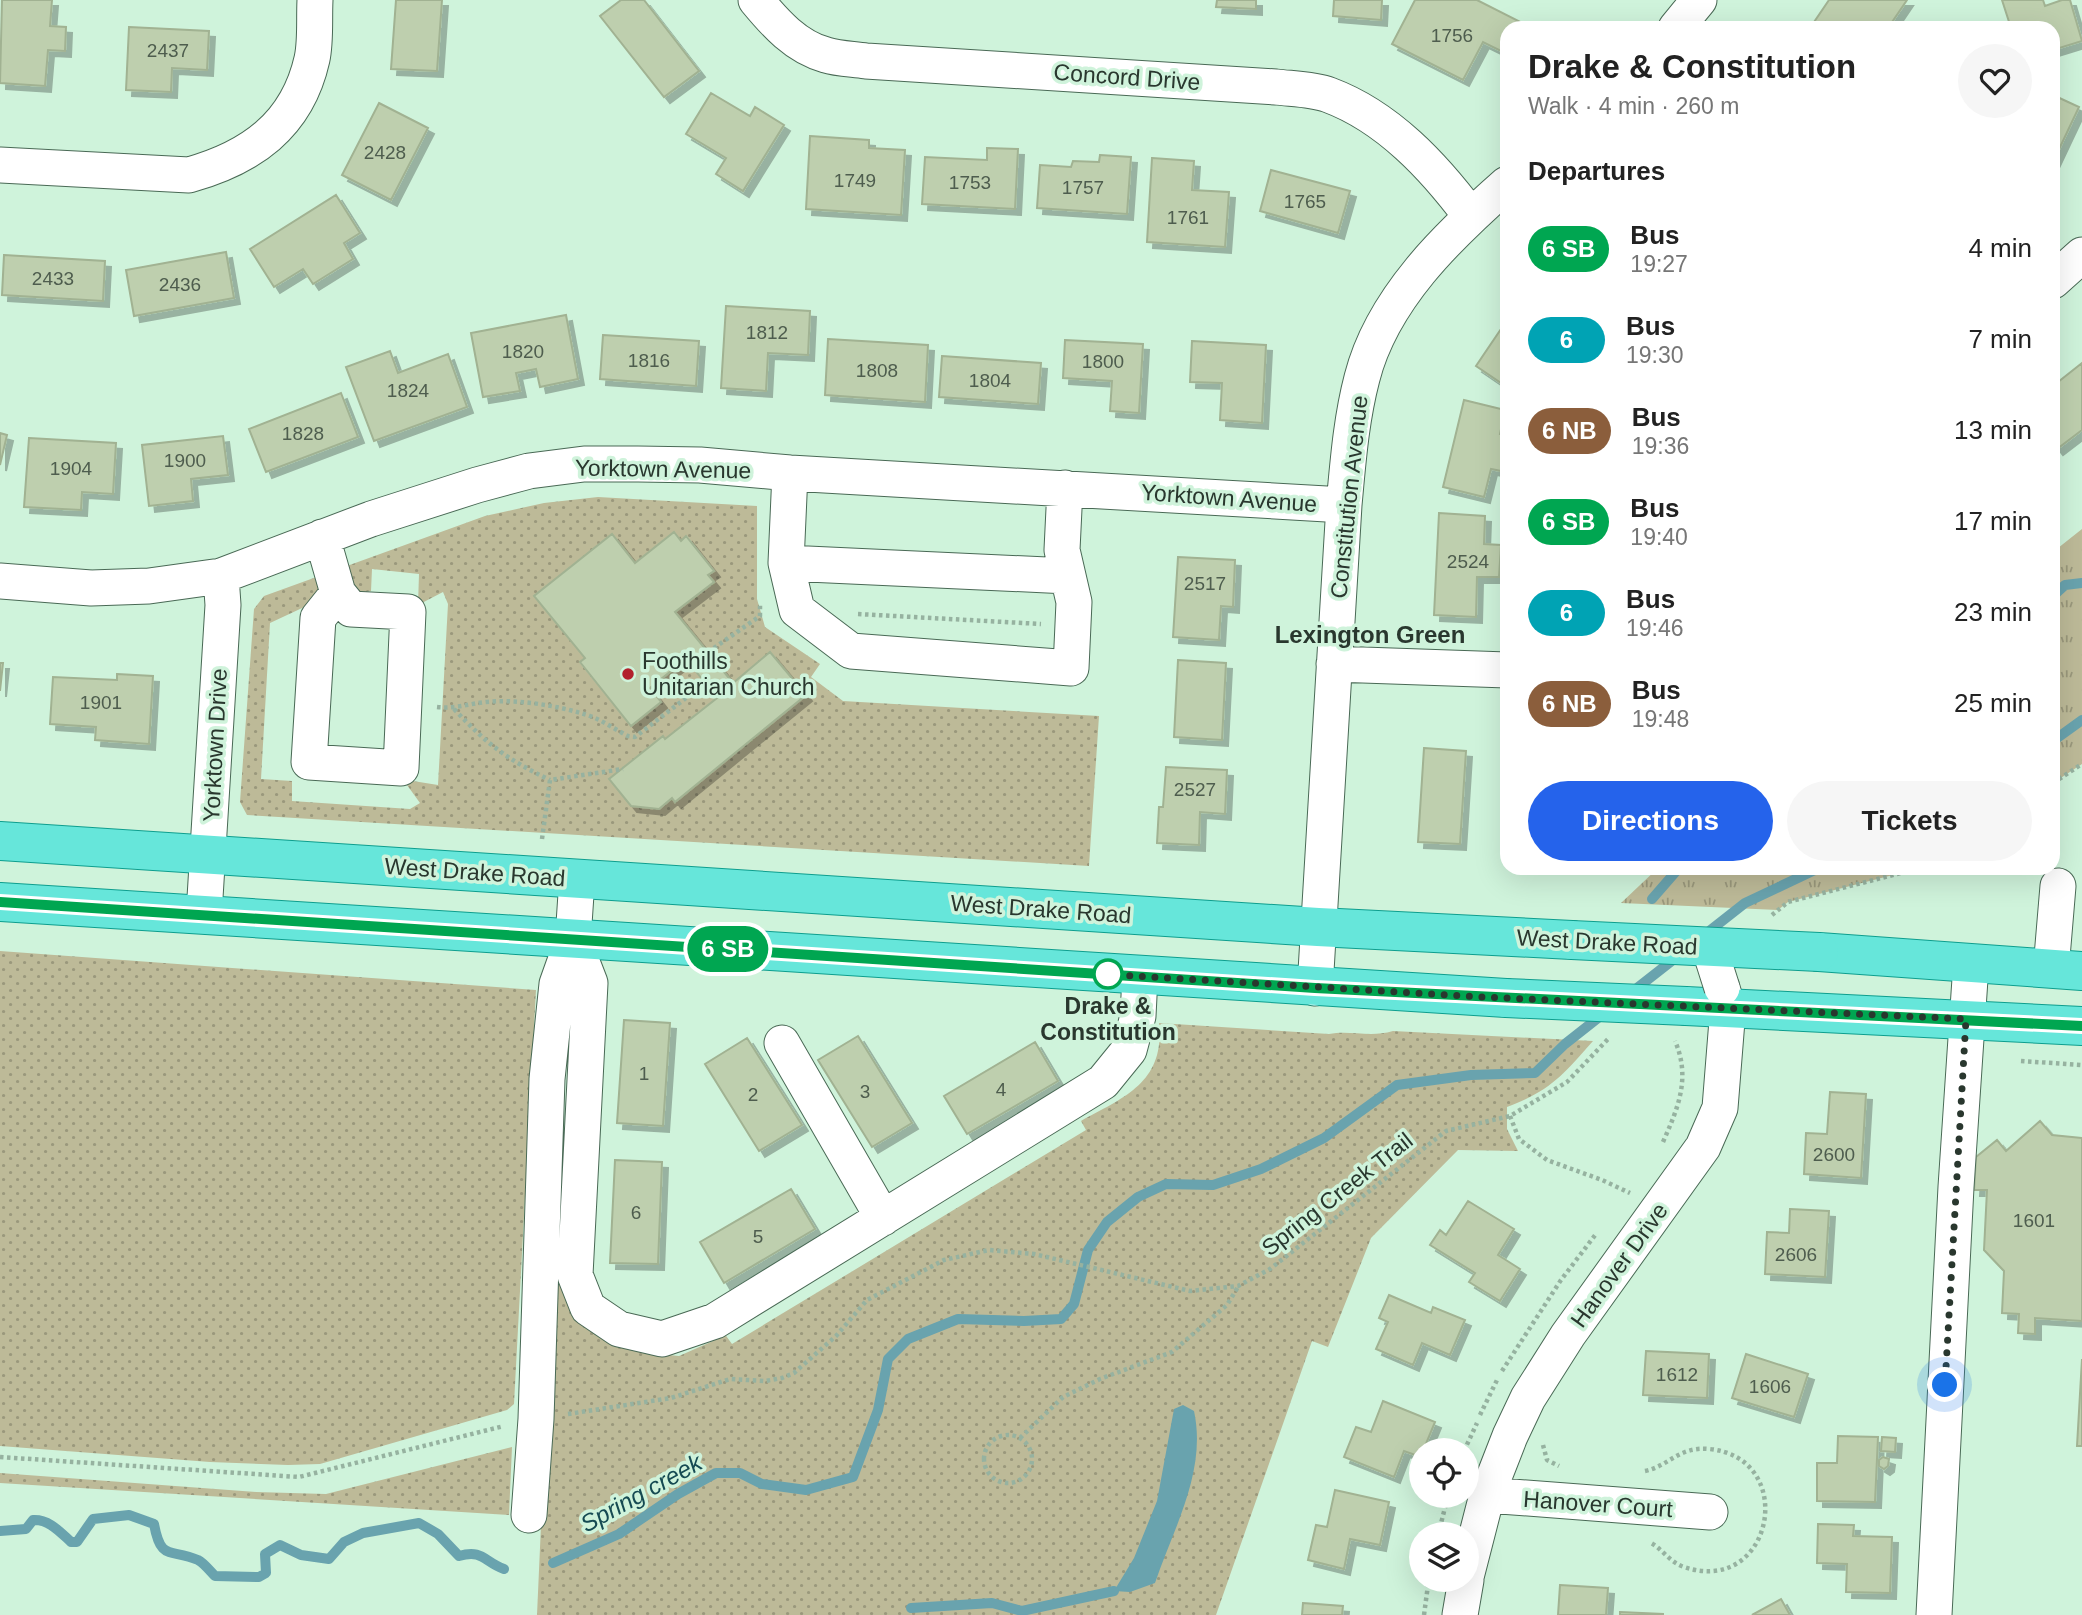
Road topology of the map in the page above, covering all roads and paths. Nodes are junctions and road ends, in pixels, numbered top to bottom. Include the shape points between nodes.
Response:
1 (316, 0) edge
2 (756, 0) edge
3 (1699, 0) edge
4 (1682, 21) edge
5 (0, 164) edge
6 (1500, 190) edge
7 (1470, 215) junction
8 (2082, 255) edge
9 (2060, 275) edge
10 (790, 472) junction
11 (1065, 488) junction
12 (1344, 505) junction
13 (322, 537) junction
14 (786, 563) junction
15 (221, 576) junction
16 (1068, 576) junction
17 (0, 581) edge
18 (338, 593) junction
19 (760, 595) dead end
20 (853, 614) dead end
21 (1053, 625) dead end
22 (708, 652) dead end
23 (1334, 664) junction
24 (1500, 670) edge
25 (686, 698) dead end
26 (404, 704) junction
27 (454, 709) junction
28 (2082, 764) edge
29 (623, 769) dead end
30 (2060, 778) edge
31 (550, 780) junction
32 (542, 839) dead end
33 (0, 841) edge
34 (208, 853) junction
35 (1893, 875) edge
36 (578, 879) junction
37 (2058, 886) dead end
38 (0, 902) edge
39 (1788, 902) dead end
40 (204, 914) junction
41 (1318, 927) junction
42 (573, 939) junction
43 (1709, 947) junction
44 (1971, 964) junction
45 (2066, 970) edge
46 (1140, 976) junction
47 (1315, 988) junction
48 (1725, 998) junction
49 (1966, 1019) junction
50 (1676, 1021) junction
51 (2082, 1026) edge
52 (782, 1042) dead end
53 (1602, 1044) dead end
54 (2014, 1060) dead end
55 (2082, 1065) edge
56 (1510, 1116) junction
57 (1661, 1147) dead end
58 (1635, 1184) dead end
59 (1629, 1192) junction
60 (1622, 1201) dead end
61 (1660, 1208) junction
62 (883, 1218) junction
63 (1601, 1227) dead end
64 (1069, 1262) dead end
65 (1238, 1286) junction
66 (1020, 1438) junction
67 (1470, 1438) edge
68 (1543, 1443) dead end
69 (1561, 1467) dead end
70 (1635, 1471) dead end
71 (1487, 1495) junction
72 (1710, 1512) dead end
73 (529, 1515) dead end
74 (1479, 1524) edge
75 (1643, 1539) dead end
76 (1464, 1592) edge
77 (1460, 1615) edge
78 (1934, 1615) edge

1 - 5 street via 312,58 303,88 271,133 247,153 189,175
2 - 7 street, Concord Drive via 796,41 825,55 1326,93 1362,109 1389,129 1446,183
3 - 4 street
6 - 7 street, Constitution Avenue
7 - 12 street, Constitution Avenue via 1403,291 1376,341 1362,376 1351,428
8 - 9 street
10 - 11 street, Yorktown Avenue
10 - 13 street, Yorktown Avenue via 638,464 529,471
10 - 14 street
11 - 12 street, Yorktown Avenue
11 - 16 street via 1062,550
12 - 23 street, Constitution Avenue
13 - 15 street, Yorktown Avenue
13 - 18 street
14 - 16 street
14 - 16 street via 797,610 851,651 1071,668 1074,603
15 - 17 street, Yorktown Avenue via 91,588
15 - 34 street, Yorktown Drive
18 - 26 street via 351,609 408,612
18 - 26 street via 318,618 309,762 401,768
19 - 22 path via 760,616
20 - 21 path
23 - 24 street
23 - 41 street, Constitution Avenue
25 - 27 path via 635,737 586,714 553,707 485,702
26 - 27 path
27 - 31 path via 513,763
28 - 30 path
29 - 31 path
31 - 32 path
33 - 34 main road, West Drake Road
34 - 36 main road, West Drake Road
34 - 40 street, Yorktown Drive
35 - 39 path
36 - 41 main road, West Drake Road
36 - 42 street
37 - 45 street
38 - 40 main road
40 - 42 main road
41 - 43 main road, West Drake Road, bridge
41 - 47 street, Constitution Avenue
42 - 46 main road
42 - 62 street via 590,983 575,1275 588,1308 618,1329 662,1339 715,1321
42 - 73 street via 557,984 547,1079
43 - 44 main road, West Drake Road, bridge
43 - 48 street, Hanover Drive, bridge
44 - 45 main road, West Drake Road
44 - 49 street
46 - 47 main road
46 - 62 street via 1138,1016 1129,1050 1103,1082
47 - 50 main road, bridge via 1506,998
48 - 49 main road
48 - 50 main road
48 - 61 street, Hanover Drive via 1720,1108 1703,1147
49 - 51 main road
49 - 78 street
50 - 57 path via 1675,1039 1682,1056 1680,1103
52 - 62 street
53 - 56 path, Spring Creek Trail via 1567,1082
54 - 55 path
56 - 59 path via 1519,1139 1547,1160
56 - 65 path, Spring Creek Trail via 1446,1131 1270,1269
58 - 59 path
59 - 60 path
59 - 61 path
61 - 71 street, Hanover Drive via 1528,1398
63 - 67 path via 1526,1332 1492,1388
64 - 65 path, Spring Creek Trail via 1189,1291
65 - 66 path via 1227,1305 1172,1352 1063,1397
66 - 66 path via 1031,1450 1031,1467 1020,1480 997,1481 983,1462 986,1447 1004,1434
68 - 69 path via 1547,1461
70 - 75 path via 1647,1472 1691,1449 1725,1452 1753,1472 1766,1502 1762,1534 1754,1549 1723,1569 1683,1567
71 - 72 street, Hanover Court
71 - 74 street, Hanover Drive
76 - 77 street, Hanover Drive

